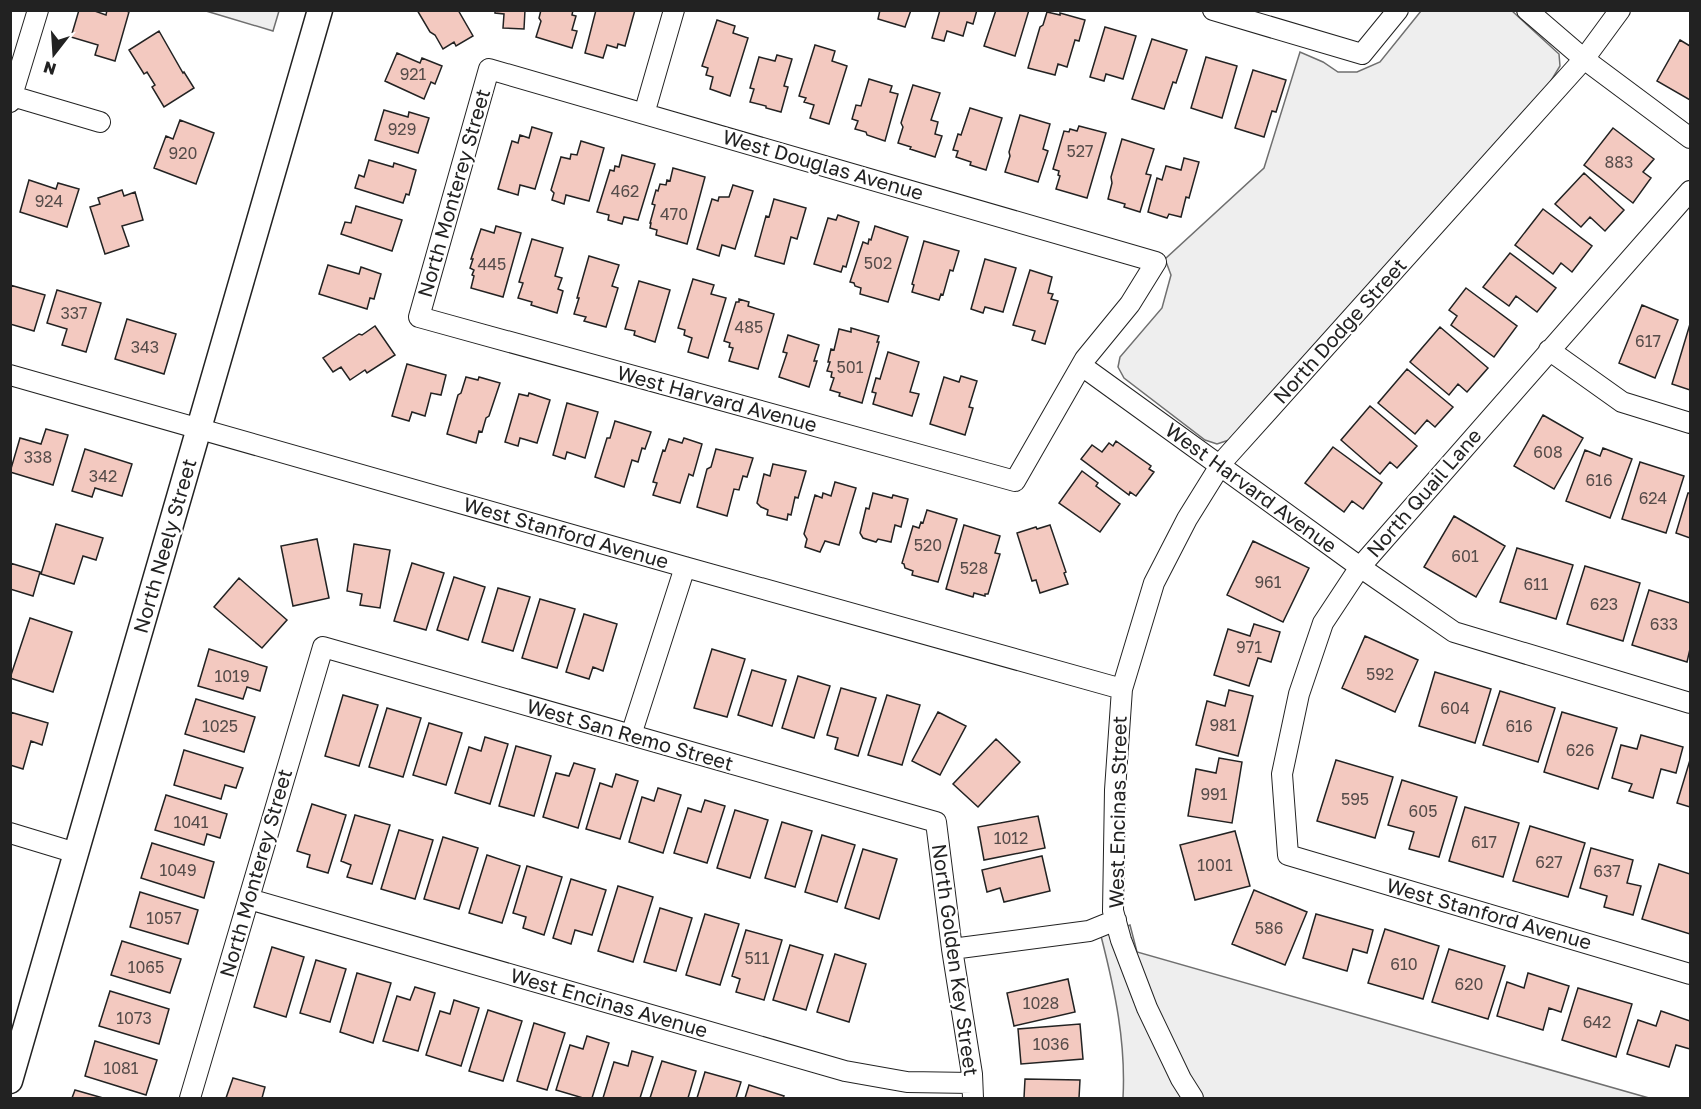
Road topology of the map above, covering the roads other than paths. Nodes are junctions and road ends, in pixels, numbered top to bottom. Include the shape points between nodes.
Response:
1 (38, 10) edge
2 (320, 10) edge
3 (674, 10) edge
4 (1213, 10) edge
5 (1398, 10) edge
6 (1527, 10) edge
7 (1620, 10) edge
8 (1584, 59) junction
9 (489, 69) joint
10 (11, 99) edge
11 (644, 114) junction
12 (100, 122) dead end
13 (1690, 138) edge
14 (1690, 191) edge
15 (419, 317) joint
16 (1549, 350) junction
17 (1082, 366) junction
18 (10, 375) edge
19 (1690, 423) edge
20 (200, 428) junction
21 (1221, 466) junction
22 (685, 567) junction
23 (1360, 567) junction
24 (323, 647) joint
25 (1122, 689) junction
26 (1690, 703) edge
27 (632, 735) junction
28 (936, 822) joint
29 (10, 833) edge
30 (76, 853) junction
31 (1288, 855) joint
32 (249, 899) junction
33 (1116, 920) junction
34 (952, 949) junction
35 (1690, 974) edge
36 (10, 1081) edge
37 (973, 1091) edge
38 (190, 1098) edge
39 (1193, 1098) edge

1 - 10 street
2 - 20 street, North Neely Street
3 - 11 street
4 - 5 street via 1362,54
6 - 8 street
7 - 8 street, North Dodge Street
8 - 13 street
8 - 21 street, North Dodge Street
9 - 11 street, West Douglas Avenue
9 - 15 street, North Monterey Street
10 - 12 street
11 - 17 street, West Douglas Avenue via 1156,262 1130,304
14 - 16 street, North Quail Lane
15 - 17 street, West Harvard Avenue via 1015,481
16 - 19 street via 1622,402
16 - 23 street, North Quail Lane
17 - 21 street, West Harvard Avenue
18 - 20 street, West Stanford Avenue
20 - 22 street, West Stanford Avenue
20 - 30 street, North Neely Street
21 - 23 street, West Harvard Avenue
21 - 25 street, North Dodge Street via 1187,519 1154,583
22 - 25 street, West Stanford Avenue
22 - 27 street
23 - 26 street, West Harvard Avenue via 1454,632
23 - 31 street, North Quail Lane via 1323,623 1299,694 1282,774
24 - 27 street, West San Remo Street
24 - 32 street, North Monterey Street
25 - 33 street, West Encinas Street via 1115,790
27 - 28 street, West San Remo Street
28 - 34 street, North Golden Key Street
29 - 30 street
30 - 36 street, North Neely Street
31 - 35 street, West Stanford Avenue
32 - 37 street, West Encinas Avenue via 845,1071
32 - 38 street, North Monterey Street
33 - 34 street via 1089,931
33 - 39 street, West Encinas Street via 1147,1008
34 - 37 street, North Golden Key Street

